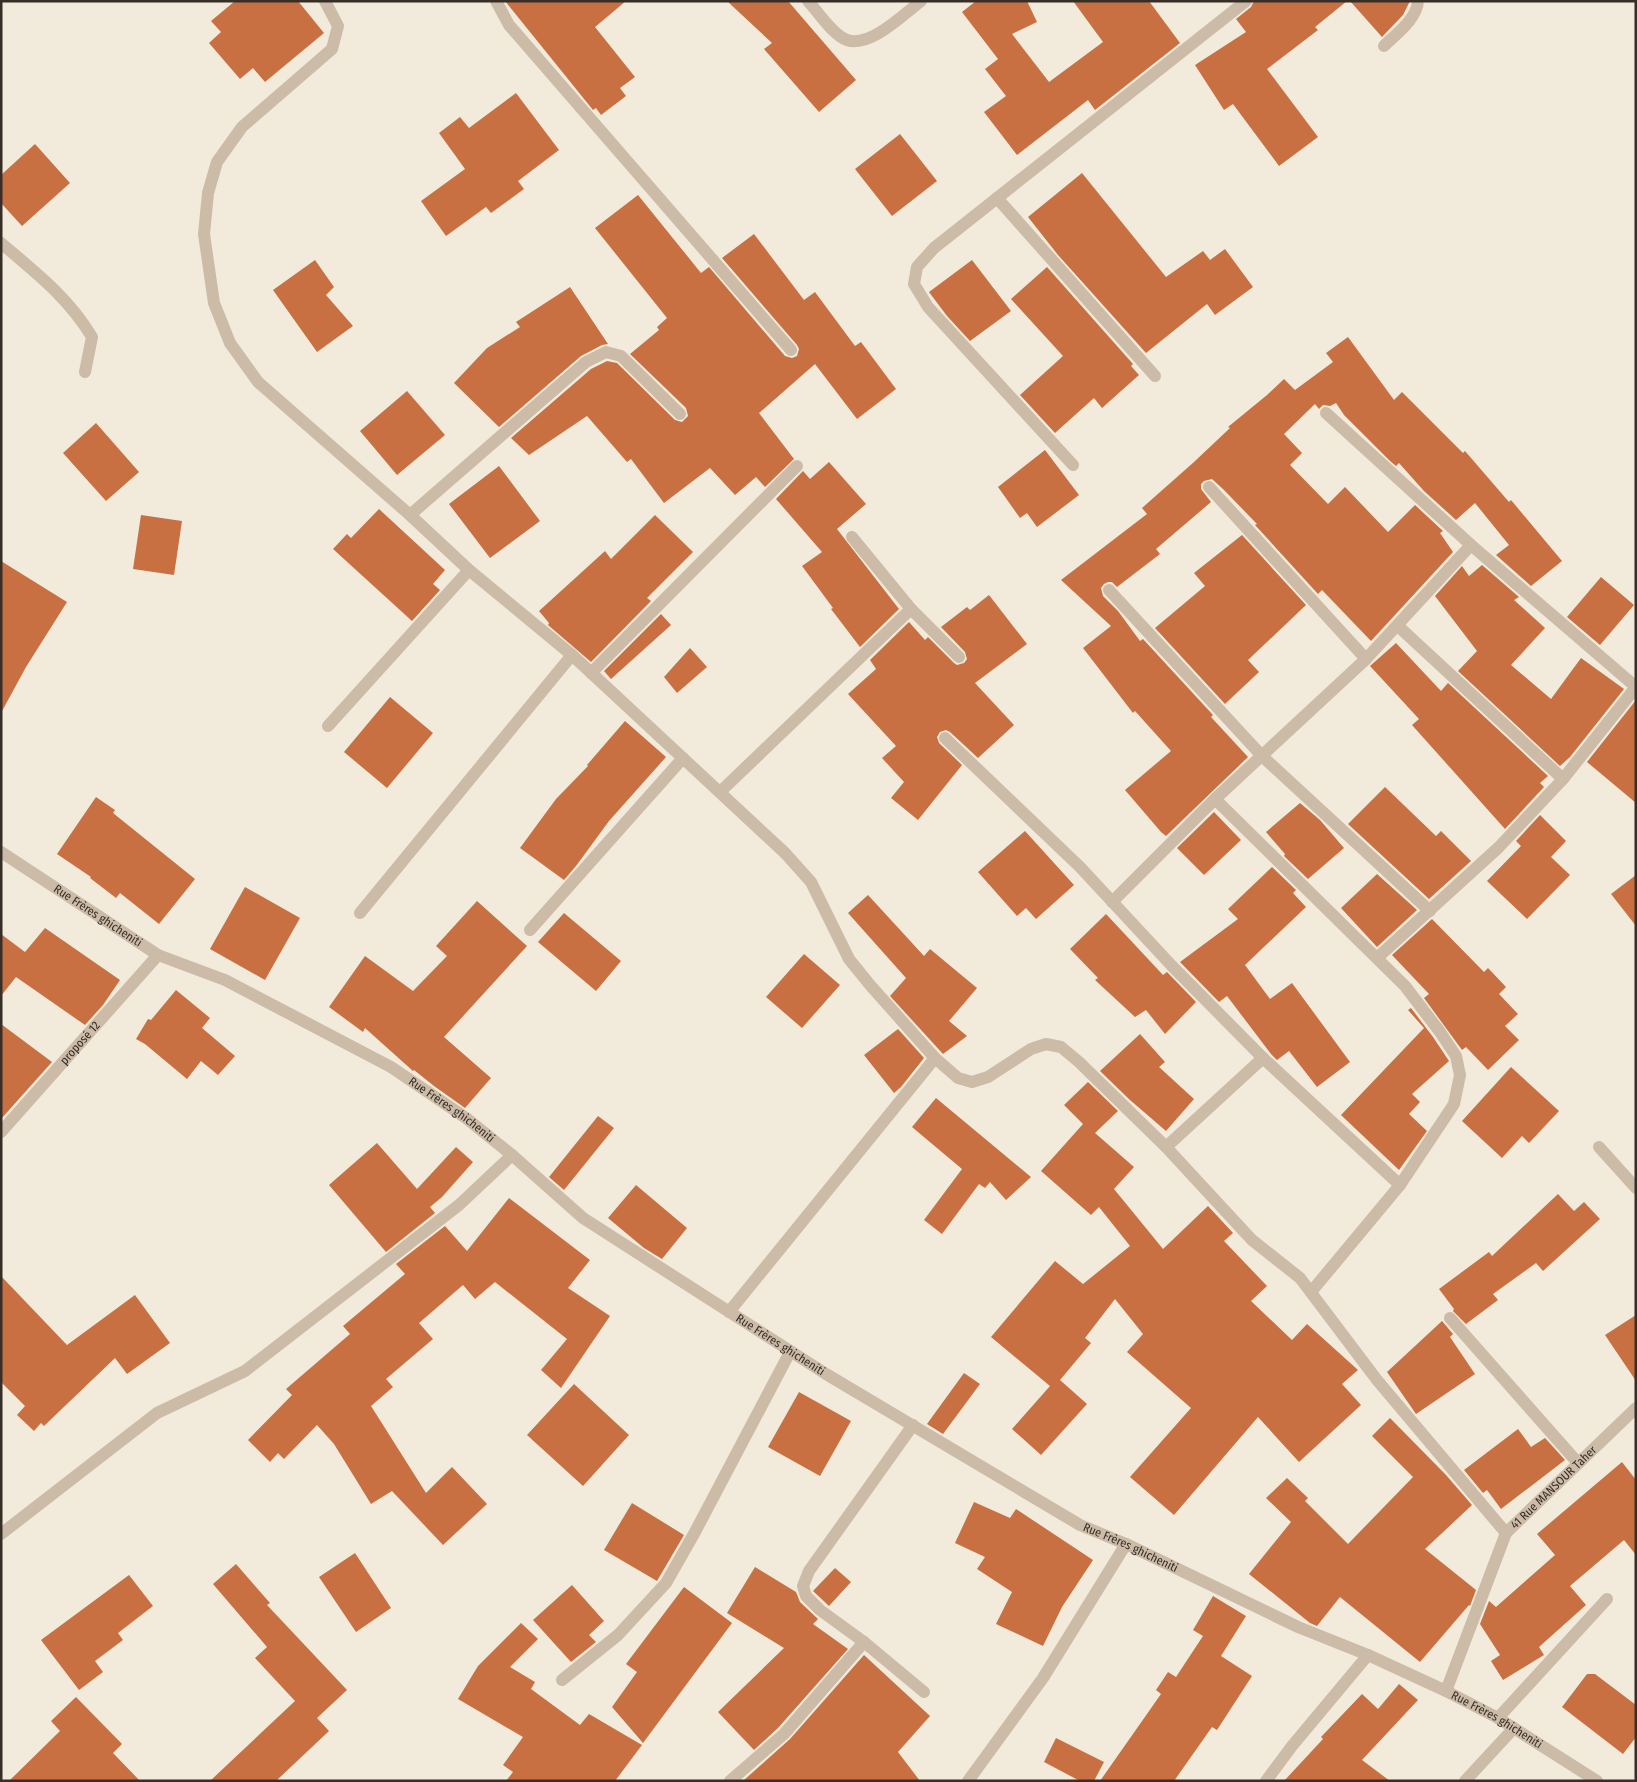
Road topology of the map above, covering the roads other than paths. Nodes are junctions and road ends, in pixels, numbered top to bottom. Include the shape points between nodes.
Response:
1 (325, 1) edge
2 (496, 1) edge
3 (808, 1) edge
4 (921, 1) edge
5 (1246, 1) edge
6 (1418, 1) edge
7 (1384, 46) dead end
8 (998, 198) junction
9 (1, 243) edge
10 (791, 350) dead end
11 (85, 372) dead end
12 (1155, 376) dead end
13 (1326, 412) dead end
14 (680, 414) dead end
15 (1073, 465) dead end
16 (798, 466) dead end
17 (1209, 488) dead end
18 (410, 516) junction
19 (852, 537) dead end
20 (1472, 545) junction
21 (470, 570) junction
22 (1109, 590) dead end
23 (911, 609) junction
24 (1398, 626) junction
25 (572, 655) junction
26 (959, 657) dead end
27 (1366, 659) junction
28 (591, 673) junction
29 (328, 726) dead end
30 (945, 738) dead end
31 (1262, 756) junction
32 (683, 758) junction
33 (1563, 779) junction
34 (720, 792) junction
35 (1215, 799) junction
36 (1, 852) edge
37 (1112, 902) junction
38 (1430, 911) junction
39 (360, 912) dead end
40 (530, 930) dead end
41 (158, 955) junction
42 (1377, 958) junction
43 (935, 1058) junction
44 (1263, 1058) junction
45 (1, 1132) edge
46 (1166, 1147) junction
47 (1598, 1147) dead end
48 (512, 1155) junction
49 (1400, 1185) junction
50 (1636, 1188) edge
51 (1311, 1292) junction
52 (729, 1312) junction
53 (1450, 1318) dead end
54 (790, 1352) junction
55 (1636, 1408) edge
56 (913, 1426) junction
57 (1578, 1463) junction
58 (1506, 1533) junction
59 (1, 1534) edge
60 (1126, 1544) junction
61 (1607, 1600) dead end
62 (864, 1642) junction
63 (1368, 1655) junction
64 (562, 1680) dead end
65 (1446, 1691) junction
66 (924, 1692) dead end
67 (1498, 1718) junction
68 (1514, 1728) junction
69 (730, 1781) edge
70 (968, 1781) edge
71 (1266, 1781) edge
72 (1465, 1781) edge
73 (1597, 1781) edge

1 - 18 street via 338,26 332,49 242,128 217,162 208,193 204,234 214,303 230,343 258,382
2 - 10 street via 509,25
3 - 4 street via 836,33 846,40 858,42 886,28
5 - 8 street
6 - 7 street via 1413,16
8 - 12 street
8 - 15 street via 934,248 917,267 914,284 928,307
9 - 11 street via 59,293 81,318 92,337
13 - 20 street
14 - 18 street via 620,356 606,352 586,362
16 - 28 street
17 - 27 street
18 - 21 street
19 - 23 street
20 - 24 street
20 - 33 street via 1636,687
21 - 25 street
21 - 29 street
22 - 31 street
23 - 26 street
23 - 34 street
24 - 27 street
24 - 33 street
25 - 28 street
25 - 39 street
27 - 31 street
28 - 32 street
30 - 37 street via 1080,867
31 - 35 street
31 - 38 street
32 - 34 street
32 - 40 street
33 - 38 street via 1498,848
34 - 43 street via 811,882 850,959
35 - 37 street
35 - 42 street
36 - 41 street, Rue Frères ghicheniti
37 - 44 street
38 - 42 street
41 - 45 street, proposé 12
41 - 48 street, Rue Frères ghicheniti via 225,980 391,1067 466,1118
42 - 49 street via 1405,986 1440,1032 1456,1056 1460,1075 1454,1104
43 - 46 street via 958,1078 972,1082 988,1077 1031,1048 1046,1044 1061,1047
43 - 52 street
44 - 46 street
44 - 49 street
46 - 51 street via 1252,1240 1300,1278
47 - 50 street
48 - 52 street, Rue Frères ghicheniti via 582,1218
48 - 59 street via 459,1205 245,1371 157,1413
49 - 51 street
51 - 58 street via 1377,1380
52 - 54 street, Rue Frères ghicheniti
53 - 57 street
54 - 56 street, Rue Frères ghicheniti
54 - 64 street via 666,1583 618,1635
55 - 57 street, 41 Rue MANSOUR Taher
56 - 60 street, Rue Frères ghicheniti via 1080,1525
56 - 62 street via 809,1571 803,1586 806,1596 820,1610
57 - 58 street, 41 Rue MANSOUR Taher
58 - 65 street, 41 Rue MANSOUR Taher
60 - 63 street, Rue Frères ghicheniti via 1298,1626
60 - 70 street via 1042,1678
61 - 67 street
62 - 66 street
62 - 69 street via 784,1734
63 - 65 street, Rue Frères ghicheniti
63 - 71 street
65 - 67 street, Rue Frères ghicheniti
67 - 68 street, Rue Frères ghicheniti
68 - 72 street
68 - 73 street, Rue Frères ghicheniti

